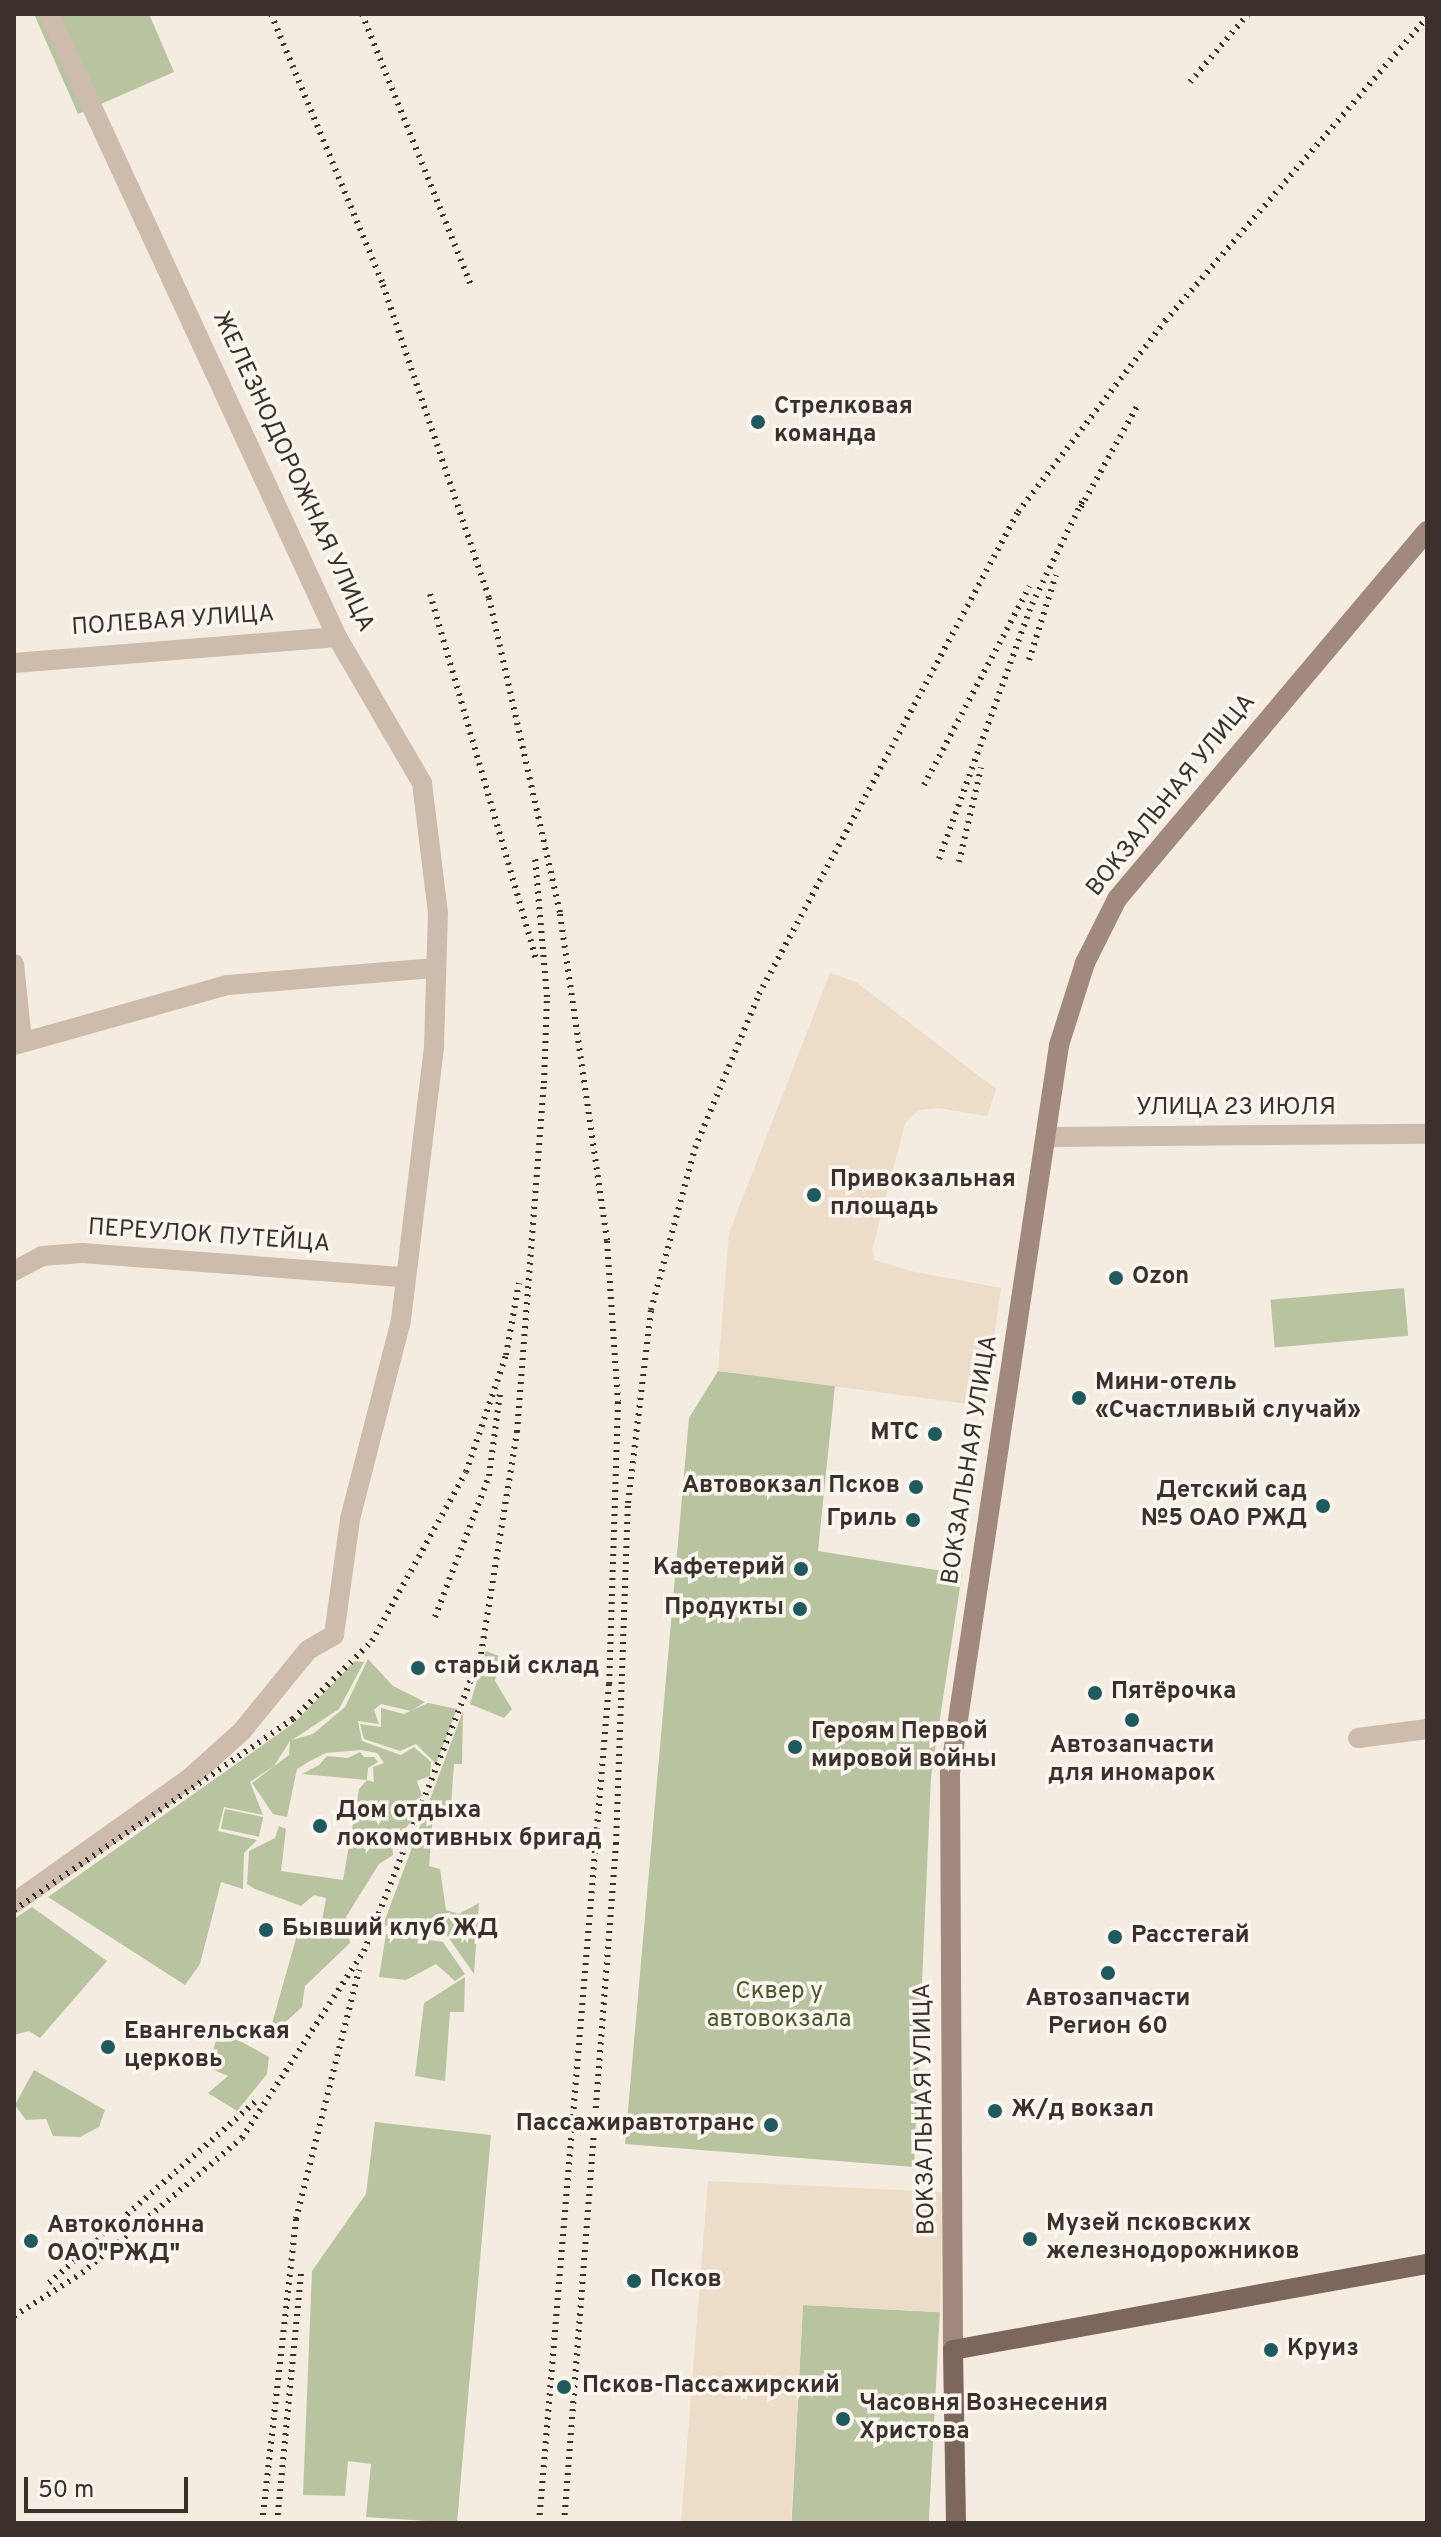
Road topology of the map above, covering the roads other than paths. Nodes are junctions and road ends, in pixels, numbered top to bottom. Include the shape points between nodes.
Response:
1 (49, 14) edge
2 (1427, 531) edge
3 (337, 637) junction
4 (14, 663) edge
5 (14, 964) edge
6 (433, 968) junction
7 (18, 1044) edge
8 (1427, 1134) edge
9 (1046, 1137) junction
10 (14, 1271) edge
11 (404, 1277) junction
12 (1427, 1729) edge
13 (1358, 1738) dead end
14 (16, 1899) edge
15 (1427, 2264) edge
16 (953, 2350) junction
17 (956, 2523) edge

1 - 3 street, ЖЕЛЕЗНОДОРОЖНАЯ УЛИЦА
2 - 9 main road, ВОКЗАЛЬНАЯ УЛИЦА via 1117,899 1085,963 1059,1045
3 - 4 street, ПОЛЕВАЯ УЛИЦА
3 - 6 street, ЖЕЛЕЗНОДОРОЖНАЯ УЛИЦА via 422,783 437,879
5 - 7 street
6 - 7 street via 228,985
6 - 11 street, ЖЕЛЕЗНОДОРОЖНАЯ УЛИЦА via 426,1140
8 - 9 street, УЛИЦА 23 ИЮЛЯ
9 - 16 main road, ВОКЗАЛЬНАЯ УЛИЦА via 950,1773
10 - 11 street, ПЕРЕУЛОК ПУТЕЙЦА via 42,1256 82,1253
11 - 14 street, ЖЕЛЕЗНОДОРОЖНАЯ УЛИЦА via 401,1320 350,1519 334,1635 308,1650 242,1731 191,1777
12 - 13 street
15 - 16 main road
16 - 17 main road, ВОКЗАЛЬНАЯ УЛИЦА

